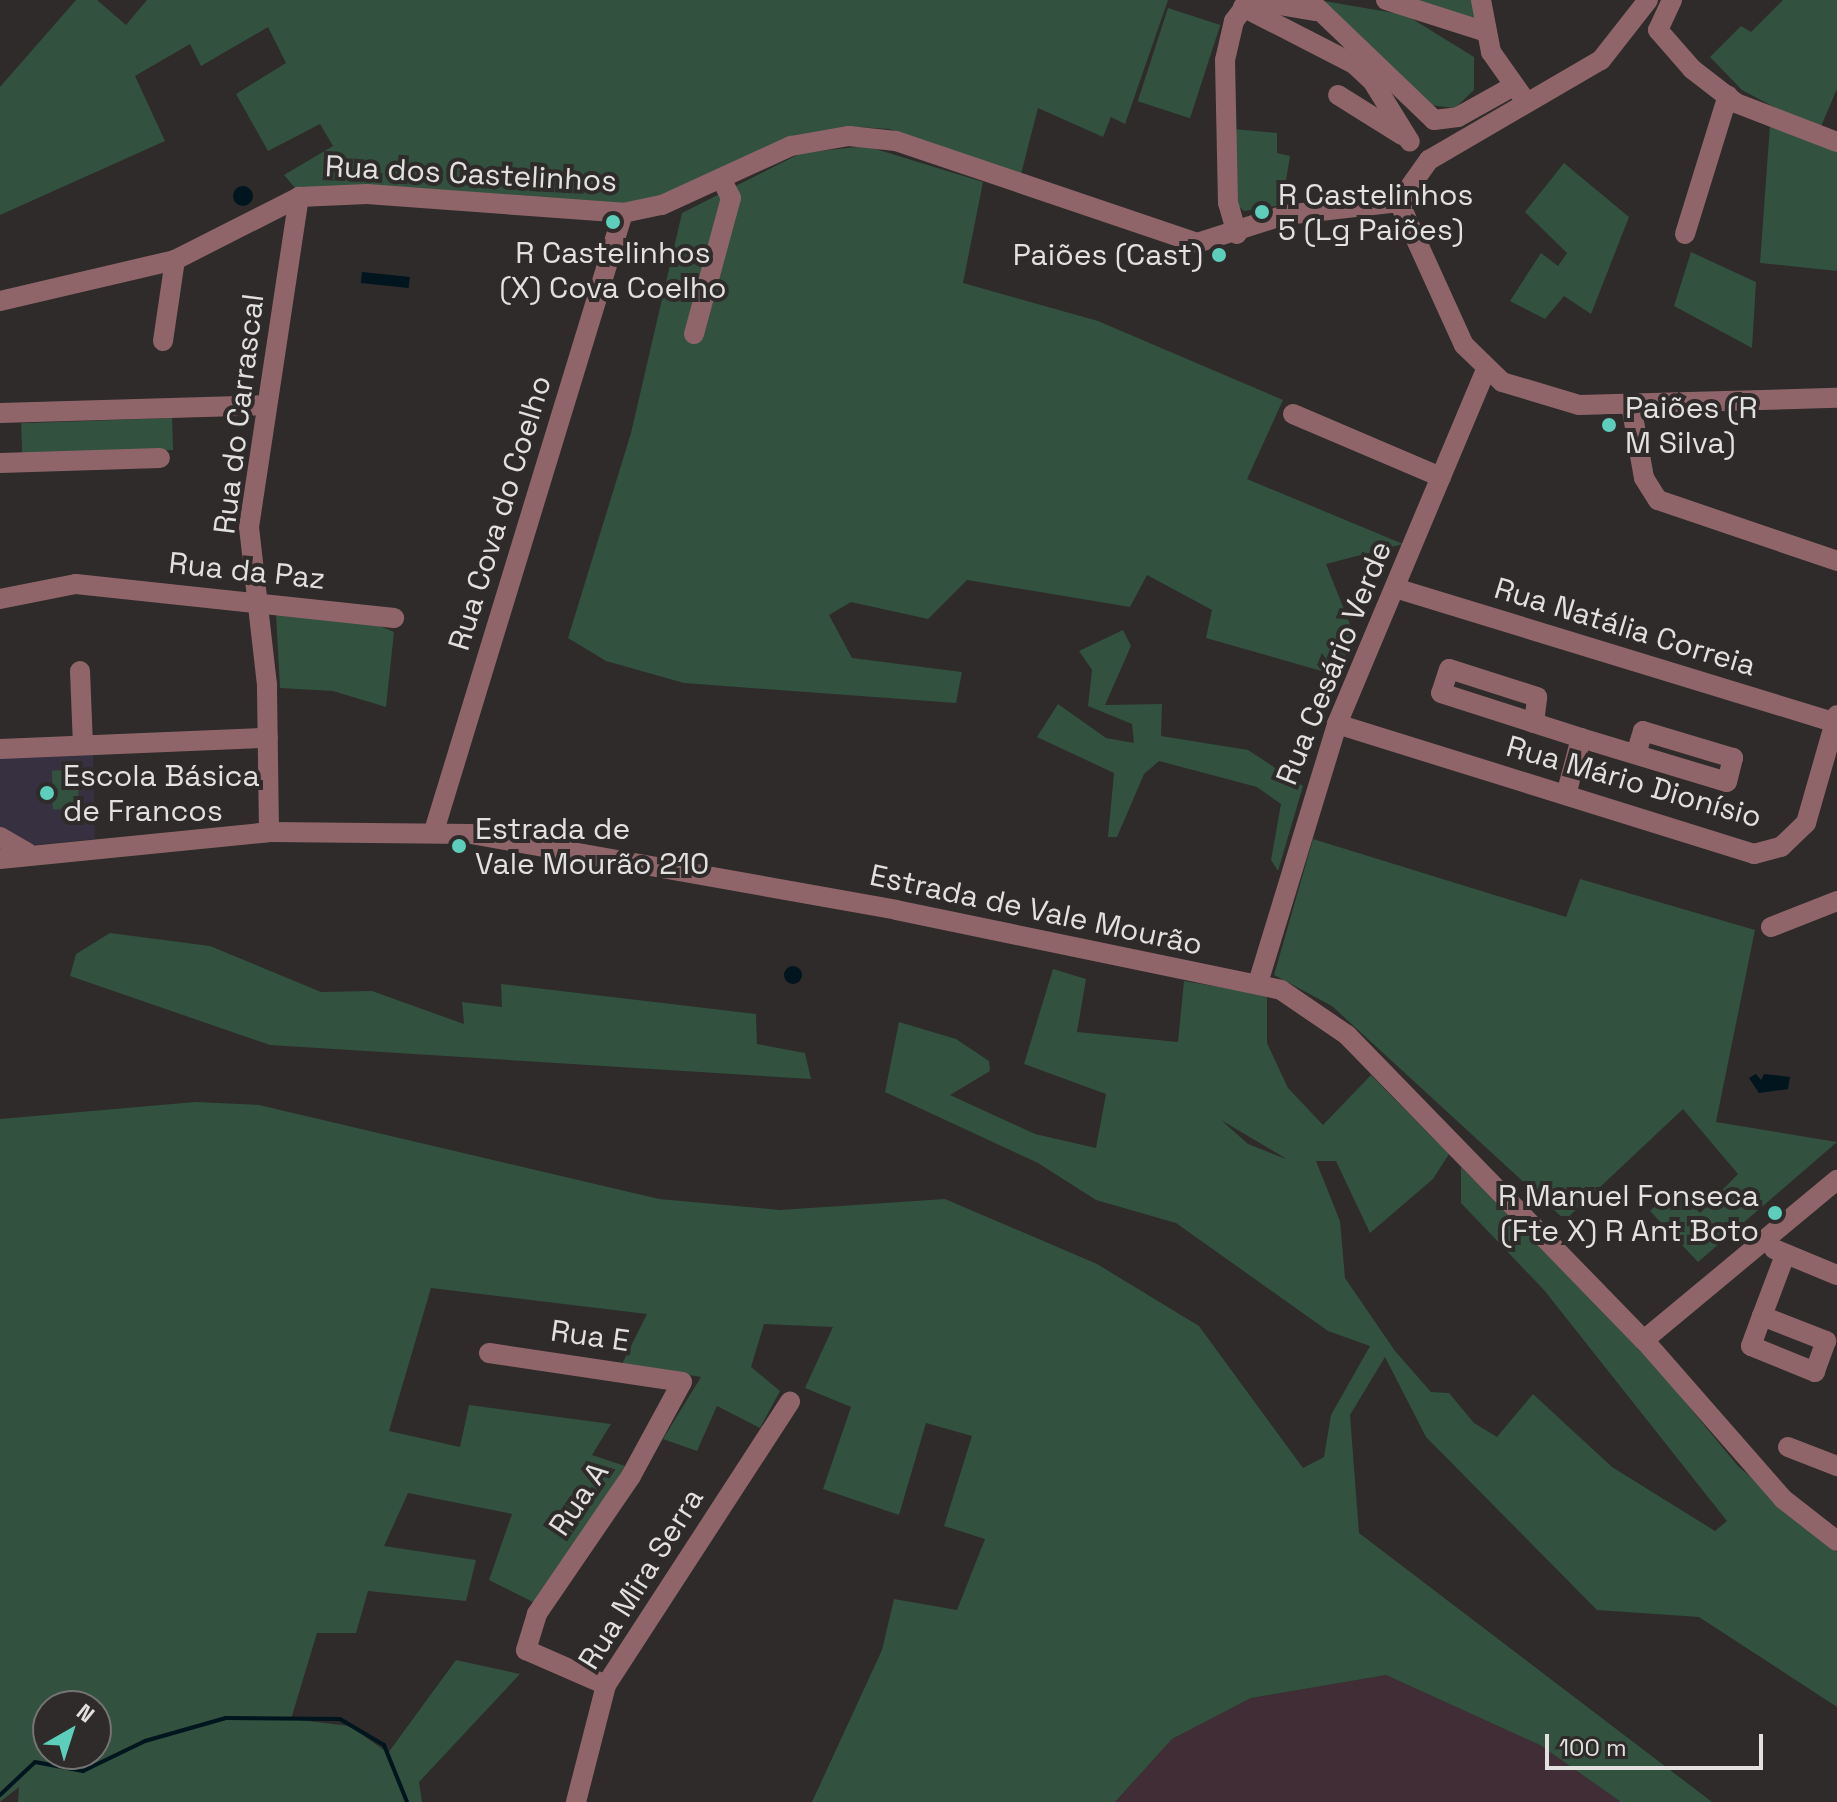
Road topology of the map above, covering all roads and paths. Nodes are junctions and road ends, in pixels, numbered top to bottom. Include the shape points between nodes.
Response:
1 (1386, 0) edge
2 (1481, 0) edge
3 (1648, 0) edge
4 (1672, 0) edge
5 (1313, 6) edge
6 (1243, 7) junction
7 (1483, 31) junction
8 (1512, 87) junction
9 (1728, 95) junction
10 (1529, 103) junction
11 (1389, 104) junction
12 (1410, 142) junction
13 (1837, 142) edge
14 (1429, 160) junction
15 (722, 180) junction
16 (299, 197) junction
17 (1399, 202) junction
18 (623, 213) junction
19 (1237, 234) junction
20 (1685, 234) dead end
21 (175, 260) junction
22 (0, 301) edge
23 (694, 334) dead end
24 (163, 341) dead end
25 (1485, 372) junction
26 (1837, 398) edge
27 (266, 405) junction
28 (1631, 405) junction
29 (0, 413) edge
30 (1293, 414) dead end
31 (160, 458) dead end
32 (0, 463) edge
33 (1441, 477) junction
34 (1837, 561) edge
35 (1395, 588) junction
36 (0, 599) edge
37 (257, 599) junction
38 (394, 618) dead end
39 (80, 671) dead end
40 (1836, 720) edge
41 (1534, 723) dead end
42 (1337, 724) junction
43 (268, 738) junction
44 (1581, 738) junction
45 (83, 745) junction
46 (0, 749) edge
47 (1636, 754) dead end
48 (1566, 795) junction
49 (434, 831) junction
50 (269, 832) junction
51 (0, 837) edge
52 (28, 853) junction
53 (0, 859) edge
54 (1837, 901) edge
55 (1771, 927) dead end
56 (1258, 983) junction
57 (1837, 1180) edge
58 (1761, 1242) junction
59 (1785, 1255) junction
60 (1837, 1275) edge
61 (1762, 1316) dead end
62 (1644, 1340) junction
63 (489, 1353) dead end
64 (682, 1382) joint
65 (790, 1402) dead end
66 (1788, 1447) dead end
67 (1837, 1466) edge
68 (1837, 1541) edge
69 (606, 1685) junction
70 (576, 1802) edge

1 - 7 street
2 - 7 street
3 - 10 street via 1601,60
4 - 9 street via 1658,30
5 - 6 street via 1250,0
5 - 8 street via 1434,120 1458,117
6 - 11 street via 1328,49 1373,82
6 - 19 street via 1225,60 1228,203
7 - 8 street
8 - 10 street
9 - 13 street
9 - 20 street
10 - 14 street
11 - 12 street
11 - 12 street via 1345,90
12 - 14 street
14 - 17 street
15 - 18 street, Rua dos Castelinhos
15 - 19 street, Rua dos Castelinhos via 808,141 871,137 1177,240 1217,242
15 - 23 street via 731,198
16 - 18 street, Rua dos Castelinhos via 367,194
16 - 21 street, Rua dos Castelinhos
16 - 27 street, Rua do Carrascal
17 - 19 street, Rua dos Castelinhos via 1285,215
17 - 25 street via 1464,345
18 - 49 street, Rua Cova do Coelho
21 - 22 street, Rua dos Castelinhos
21 - 24 street
25 - 28 street via 1560,403
25 - 33 street, Rua Cesário Verde
26 - 28 street
27 - 29 street
27 - 37 street, Rua do Carrascal via 249,527
28 - 34 street via 1644,478 1658,500
30 - 33 street
31 - 32 street
33 - 35 street, Rua Cesário Verde
35 - 40 street, Rua Natália Correia
35 - 42 street, Rua Cesário Verde
36 - 37 street, Rua da Paz via 76,584
37 - 38 street, Rua da Paz
37 - 43 street, Rua do Carrascal
39 - 45 street
40 - 48 street, Rua Mário Dionísio via 1806,823 1772,852 1754,854
41 - 44 street
42 - 48 street, Rua Mário Dionísio
42 - 56 street, Rua Cesário Verde
43 - 45 street
43 - 50 street, Rua do Carrascal
44 - 47 street
44 - 48 street
45 - 46 street
49 - 50 street, Estrada de Vale Mourão
49 - 56 street, Estrada de Vale Mourão via 535,842
50 - 52 street, Estrada de Vale Mourão
51 - 52 street
52 - 53 street, Estrada de Vale Mourão
54 - 55 street
56 - 62 street, Estrada de Vale Mourão via 1298,997 1330,1019
57 - 58 street
58 - 59 street
58 - 62 street
59 - 60 street
59 - 61 street
62 - 68 street, Estrada de Vale Mourão via 1760,1475
63 - 64 street, Rua E
64 - 69 street, Rua A via 631,1476 537,1614 526,1650
65 - 69 street, Rua Mira Serra
66 - 67 street
69 - 70 street, Rua Mira Serra

